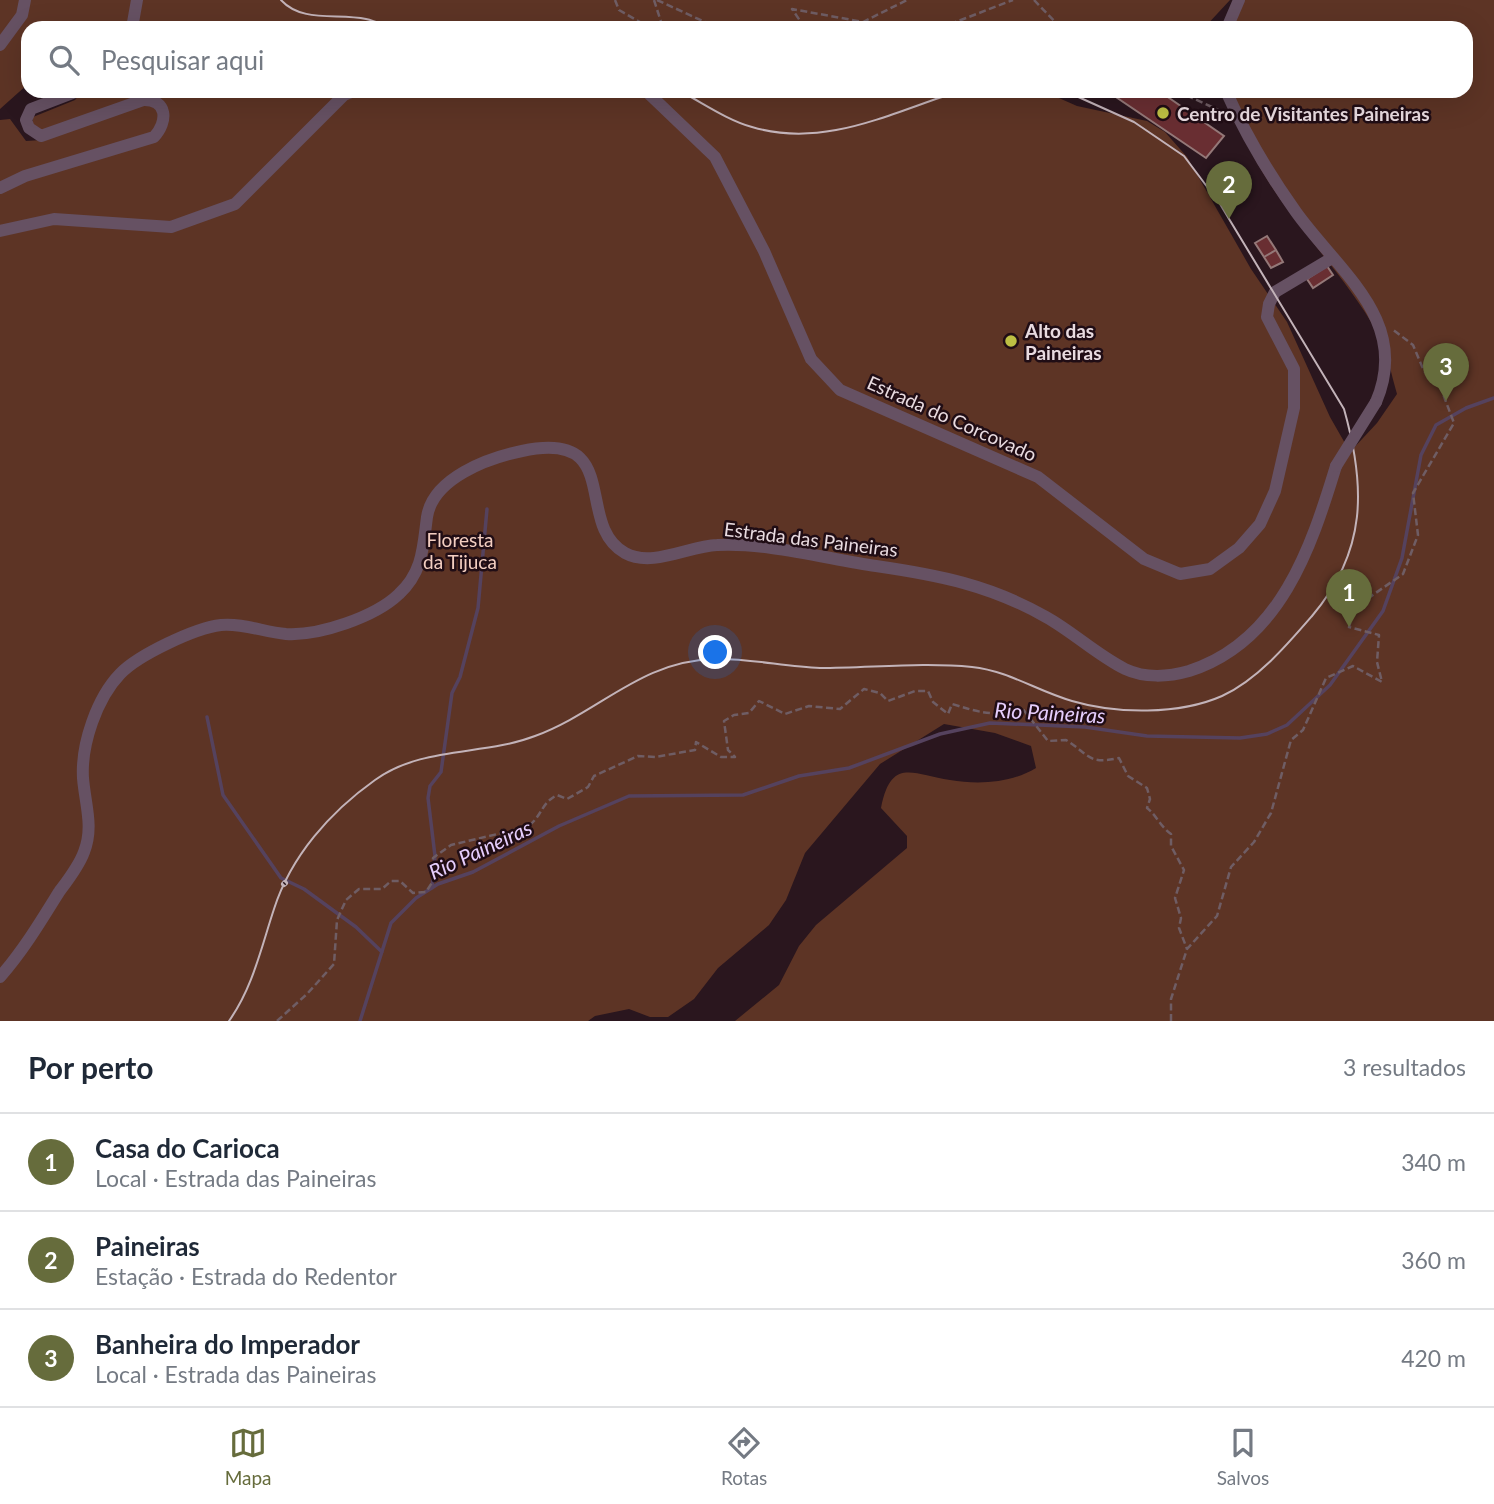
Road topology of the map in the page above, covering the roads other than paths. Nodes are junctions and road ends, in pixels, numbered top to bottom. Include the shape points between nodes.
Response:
1 (25, 0) edge
2 (137, 0) edge
3 (1239, 0) edge
4 (133, 21) edge
5 (1230, 21) edge
6 (0, 46) edge
7 (60, 98) edge
8 (341, 98) edge
9 (653, 98) edge
10 (1229, 98) edge
11 (0, 188) edge
12 (0, 231) edge
13 (1332, 258) junction
14 (0, 977) edge

1 - 6 street via 22,15
2 - 4 street
3 - 5 street
7 - 11 street via 32,109 26,120 29,128 41,135 153,99 163,111 161,130 154,137 24,176
8 - 12 street via 235,204 170,227 54,219
9 - 13 street, Estrada do Corcovado via 715,157 764,251 811,359 840,390 1038,477 1144,559 1180,574 1210,569 1239,548 1260,524 1275,491 1294,408 1294,369 1267,317 1269,304 1275,292
10 - 13 street, Estrada das Paineiras via 1296,212
13 - 14 street, Estrada das Paineiras, bridge via 1376,316 1387,353 1385,380 1336,466 1316,532 1277,606 1257,631 1204,666 1150,676 1126,669 1012,598 948,577 717,545 649,558 627,555 609,539 592,475 581,457 559,449 524,450 483,464 436,494 427,513 427,540 417,573 397,596 340,626 289,634 221,625 201,630 135,661 120,673 101,702 88,735 83,773 90,826 84,855

